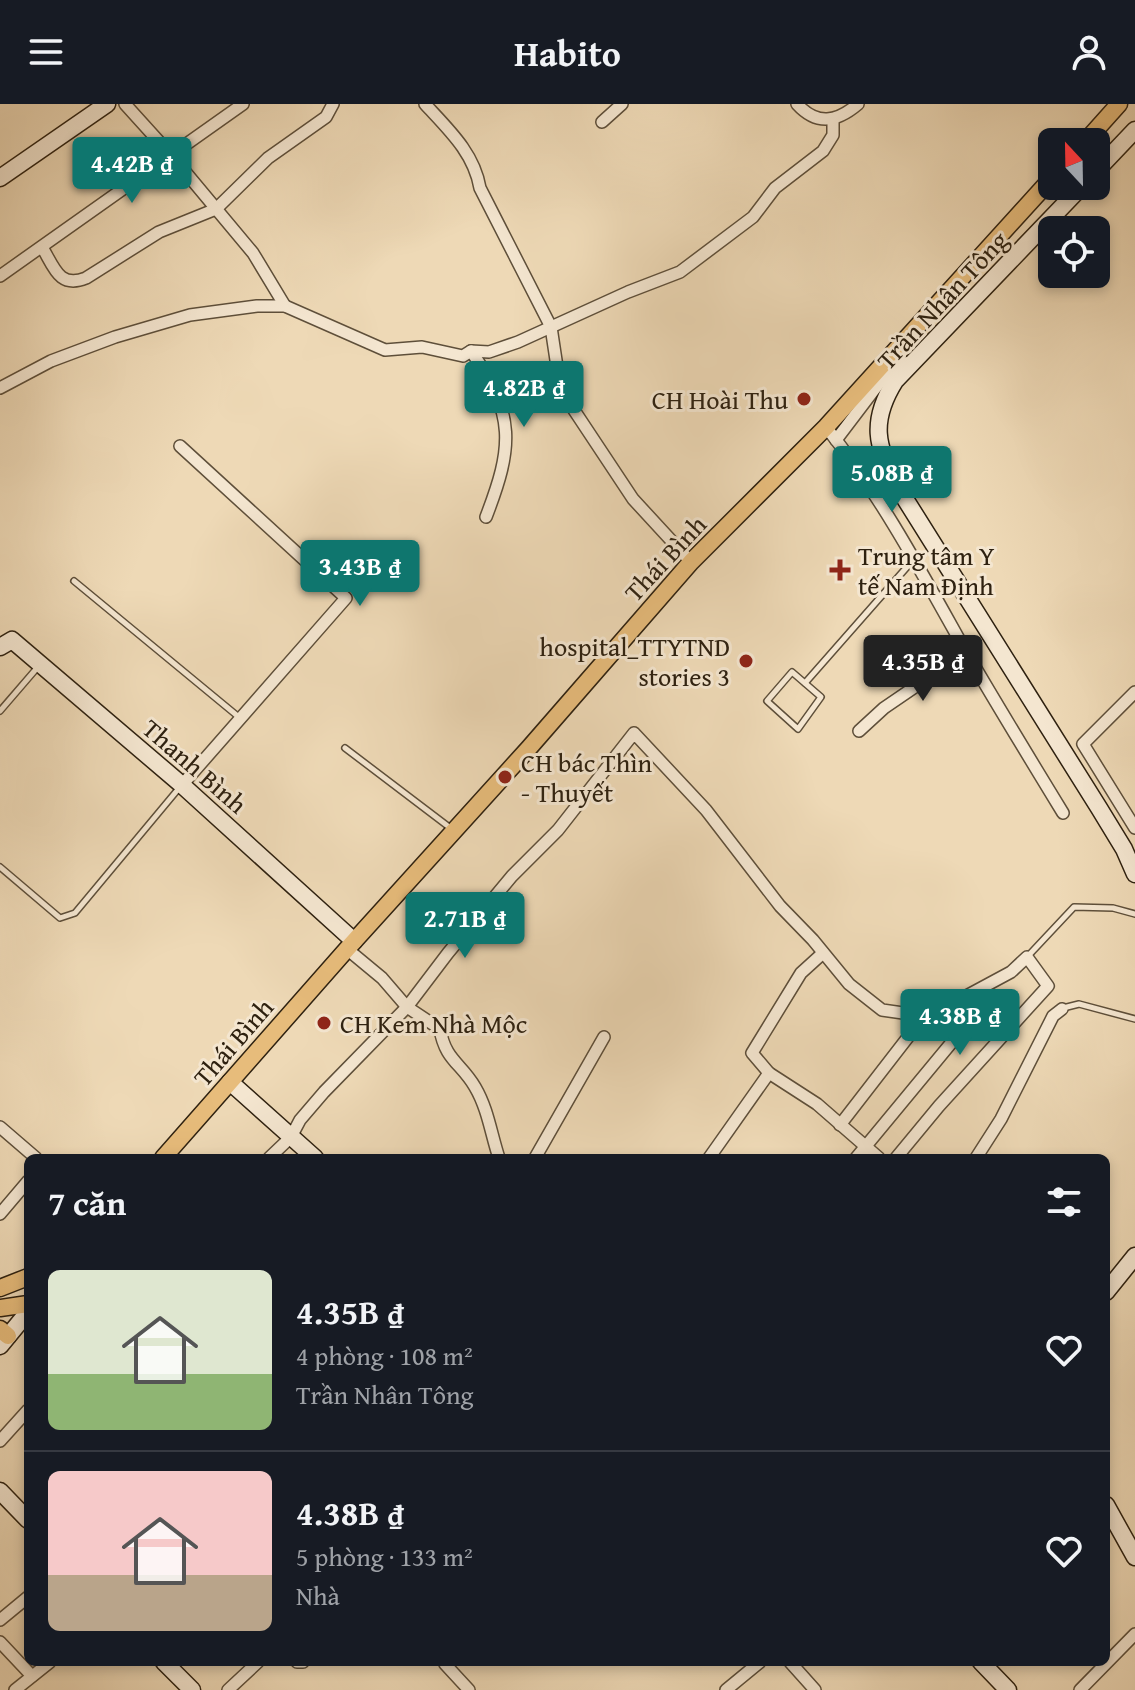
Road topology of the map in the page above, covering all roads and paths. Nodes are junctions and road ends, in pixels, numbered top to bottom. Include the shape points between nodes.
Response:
1 (107, 104) edge
2 (125, 104) edge
3 (243, 104) edge
4 (333, 104) edge
5 (425, 104) edge
6 (622, 104) edge
7 (797, 104) edge
8 (858, 104) edge
9 (1119, 104) edge
10 (833, 120) junction
11 (602, 122) dead end
12 (1098, 128) edge
13 (1135, 130) edge
14 (172, 156) junction
15 (1110, 156) edge
16 (0, 178) edge
17 (1038, 194) edge
18 (1069, 200) edge
19 (216, 209) junction
20 (42, 247) junction
21 (0, 276) edge
22 (285, 306) junction
23 (551, 327) junction
24 (471, 351) junction
25 (915, 362) junction
26 (0, 388) edge
27 (831, 434) junction
28 (180, 446) dead end
29 (486, 517) dead end
30 (915, 559) junction
31 (691, 562) junction
32 (74, 581) dead end
33 (0, 647) edge
34 (966, 652) junction
35 (40, 664) junction
36 (805, 683) junction
37 (1135, 692) edge
38 (0, 711) edge
39 (240, 718) junction
40 (859, 731) dead end
41 (345, 748) dead end
42 (182, 785) junction
43 (1063, 813) dead end
44 (1135, 828) edge
45 (454, 831) junction
46 (0, 867) edge
47 (1135, 874) edge
48 (1135, 914) edge
49 (350, 945) junction
50 (823, 953) junction
51 (1027, 957) junction
52 (407, 1007) junction
53 (1062, 1009) joint
54 (929, 1010) junction
55 (1135, 1019) edge
56 (604, 1037) dead end
57 (952, 1042) dead end
58 (769, 1073) junction
59 (230, 1082) junction
60 (840, 1125) junction
61 (0, 1127) edge
62 (291, 1137) junction
63 (865, 1146) junction
64 (31, 1154) edge
65 (167, 1154) edge
66 (273, 1154) edge
67 (310, 1154) edge
68 (498, 1154) edge
69 (537, 1154) edge
70 (712, 1154) edge
71 (859, 1154) edge
72 (874, 1154) edge
73 (899, 1154) edge
74 (979, 1154) edge
75 (24, 1186) edge
76 (0, 1214) edge
77 (1135, 1256) edge
78 (24, 1279) edge
79 (1110, 1287) edge
80 (0, 1288) edge
81 (24, 1305) edge
82 (0, 1308) edge
83 (24, 1316) edge
84 (3, 1337) edge
85 (24, 1414) edge
86 (0, 1441) edge
87 (0, 1491) edge
88 (24, 1516) edge
89 (1111, 1528) edge
90 (1135, 1557) edge
91 (24, 1600) edge
92 (0, 1620) edge
93 (1135, 1634) edge
94 (0, 1642) edge
95 (1110, 1659) edge
96 (45, 1666) edge
97 (168, 1666) edge
98 (254, 1666) edge
99 (447, 1666) edge
100 (755, 1666) edge
101 (794, 1666) edge
102 (985, 1666) edge
103 (1104, 1666) edge
104 (32, 1676) junction
105 (15, 1690) edge
106 (192, 1690) edge
107 (228, 1690) edge
108 (469, 1690) edge
109 (726, 1690) edge
110 (815, 1690) edge
111 (1008, 1690) edge
112 (1080, 1690) edge

1 - 16 main road
2 - 14 street
3 - 14 street
4 - 19 street via 326,117 287,142
5 - 23 street via 476,168 480,188
6 - 11 street
7 - 10 street via 822,121
8 - 10 street
9 - 12 main road
10 - 23 street via 833,135 823,151 775,188 753,217 705,256 680,272
13 - 15 main road
14 - 19 street
14 - 20 street
17 - 27 main road, Thái Bình
18 - 25 main road, Trần Nhân Tông
19 - 20 street via 159,232 75,282 58,274
19 - 22 street via 253,253
20 - 21 street
22 - 24 street via 385,350 422,347 463,356
22 - 26 street via 190,315 51,361
23 - 24 street via 489,352
23 - 31 street via 559,380 574,411 633,499
24 - 29 street via 507,425 498,487
25 - 27 street via 890,369
25 - 47 main road, Trần Nhân Tông via 895,381 880,413 878,429 887,465
27 - 30 street
27 - 31 main road, Thái Bình
28 - 39 street via 346,598
30 - 34 street
30 - 36 lane
31 - 45 main road, Thái Bình
32 - 39 lane
33 - 35 main road, Thanh Bình via 12,640
34 - 40 street
34 - 43 street
35 - 38 lane
35 - 42 main road, Thanh Bình
36 - 36 lane via 792,672 767,701 798,729 821,697
37 - 44 street via 1083,744
39 - 42 street
41 - 45 lane
42 - 46 lane via 68,917 60,918
42 - 49 main road, Thanh Bình
45 - 49 main road, Thái Bình
48 - 51 lane via 1074,907
49 - 52 street
49 - 59 main road, Thái Bình
50 - 52 street via 706,810 634,733
50 - 54 street via 849,984 882,1010
50 - 58 street via 801,973 752,1053
51 - 54 street via 979,991
51 - 73 street via 1048,986
52 - 62 street via 324,1092
52 - 68 street via 440,1029 444,1049 483,1103
53 - 55 lane via 1079,1004
53 - 74 street via 1053,1016
54 - 60 street
56 - 69 street
57 - 63 street
58 - 60 street
58 - 70 street
59 - 62 main road
59 - 65 main road, Thái Bình
60 - 63 street
61 - 64 street
62 - 66 street
62 - 67 main road
63 - 71 street
63 - 72 street
75 - 76 street
77 - 79 main road
78 - 80 main road
81 - 82 main road
83 - 84 main road
85 - 86 street
87 - 88 main road
89 - 90 main road
91 - 92 street
93 - 95 street
94 - 104 street
96 - 104 street
97 - 106 main road
98 - 107 street
99 - 108 street
100 - 109 street
101 - 110 street
102 - 111 main road
103 - 112 street
104 - 105 street

